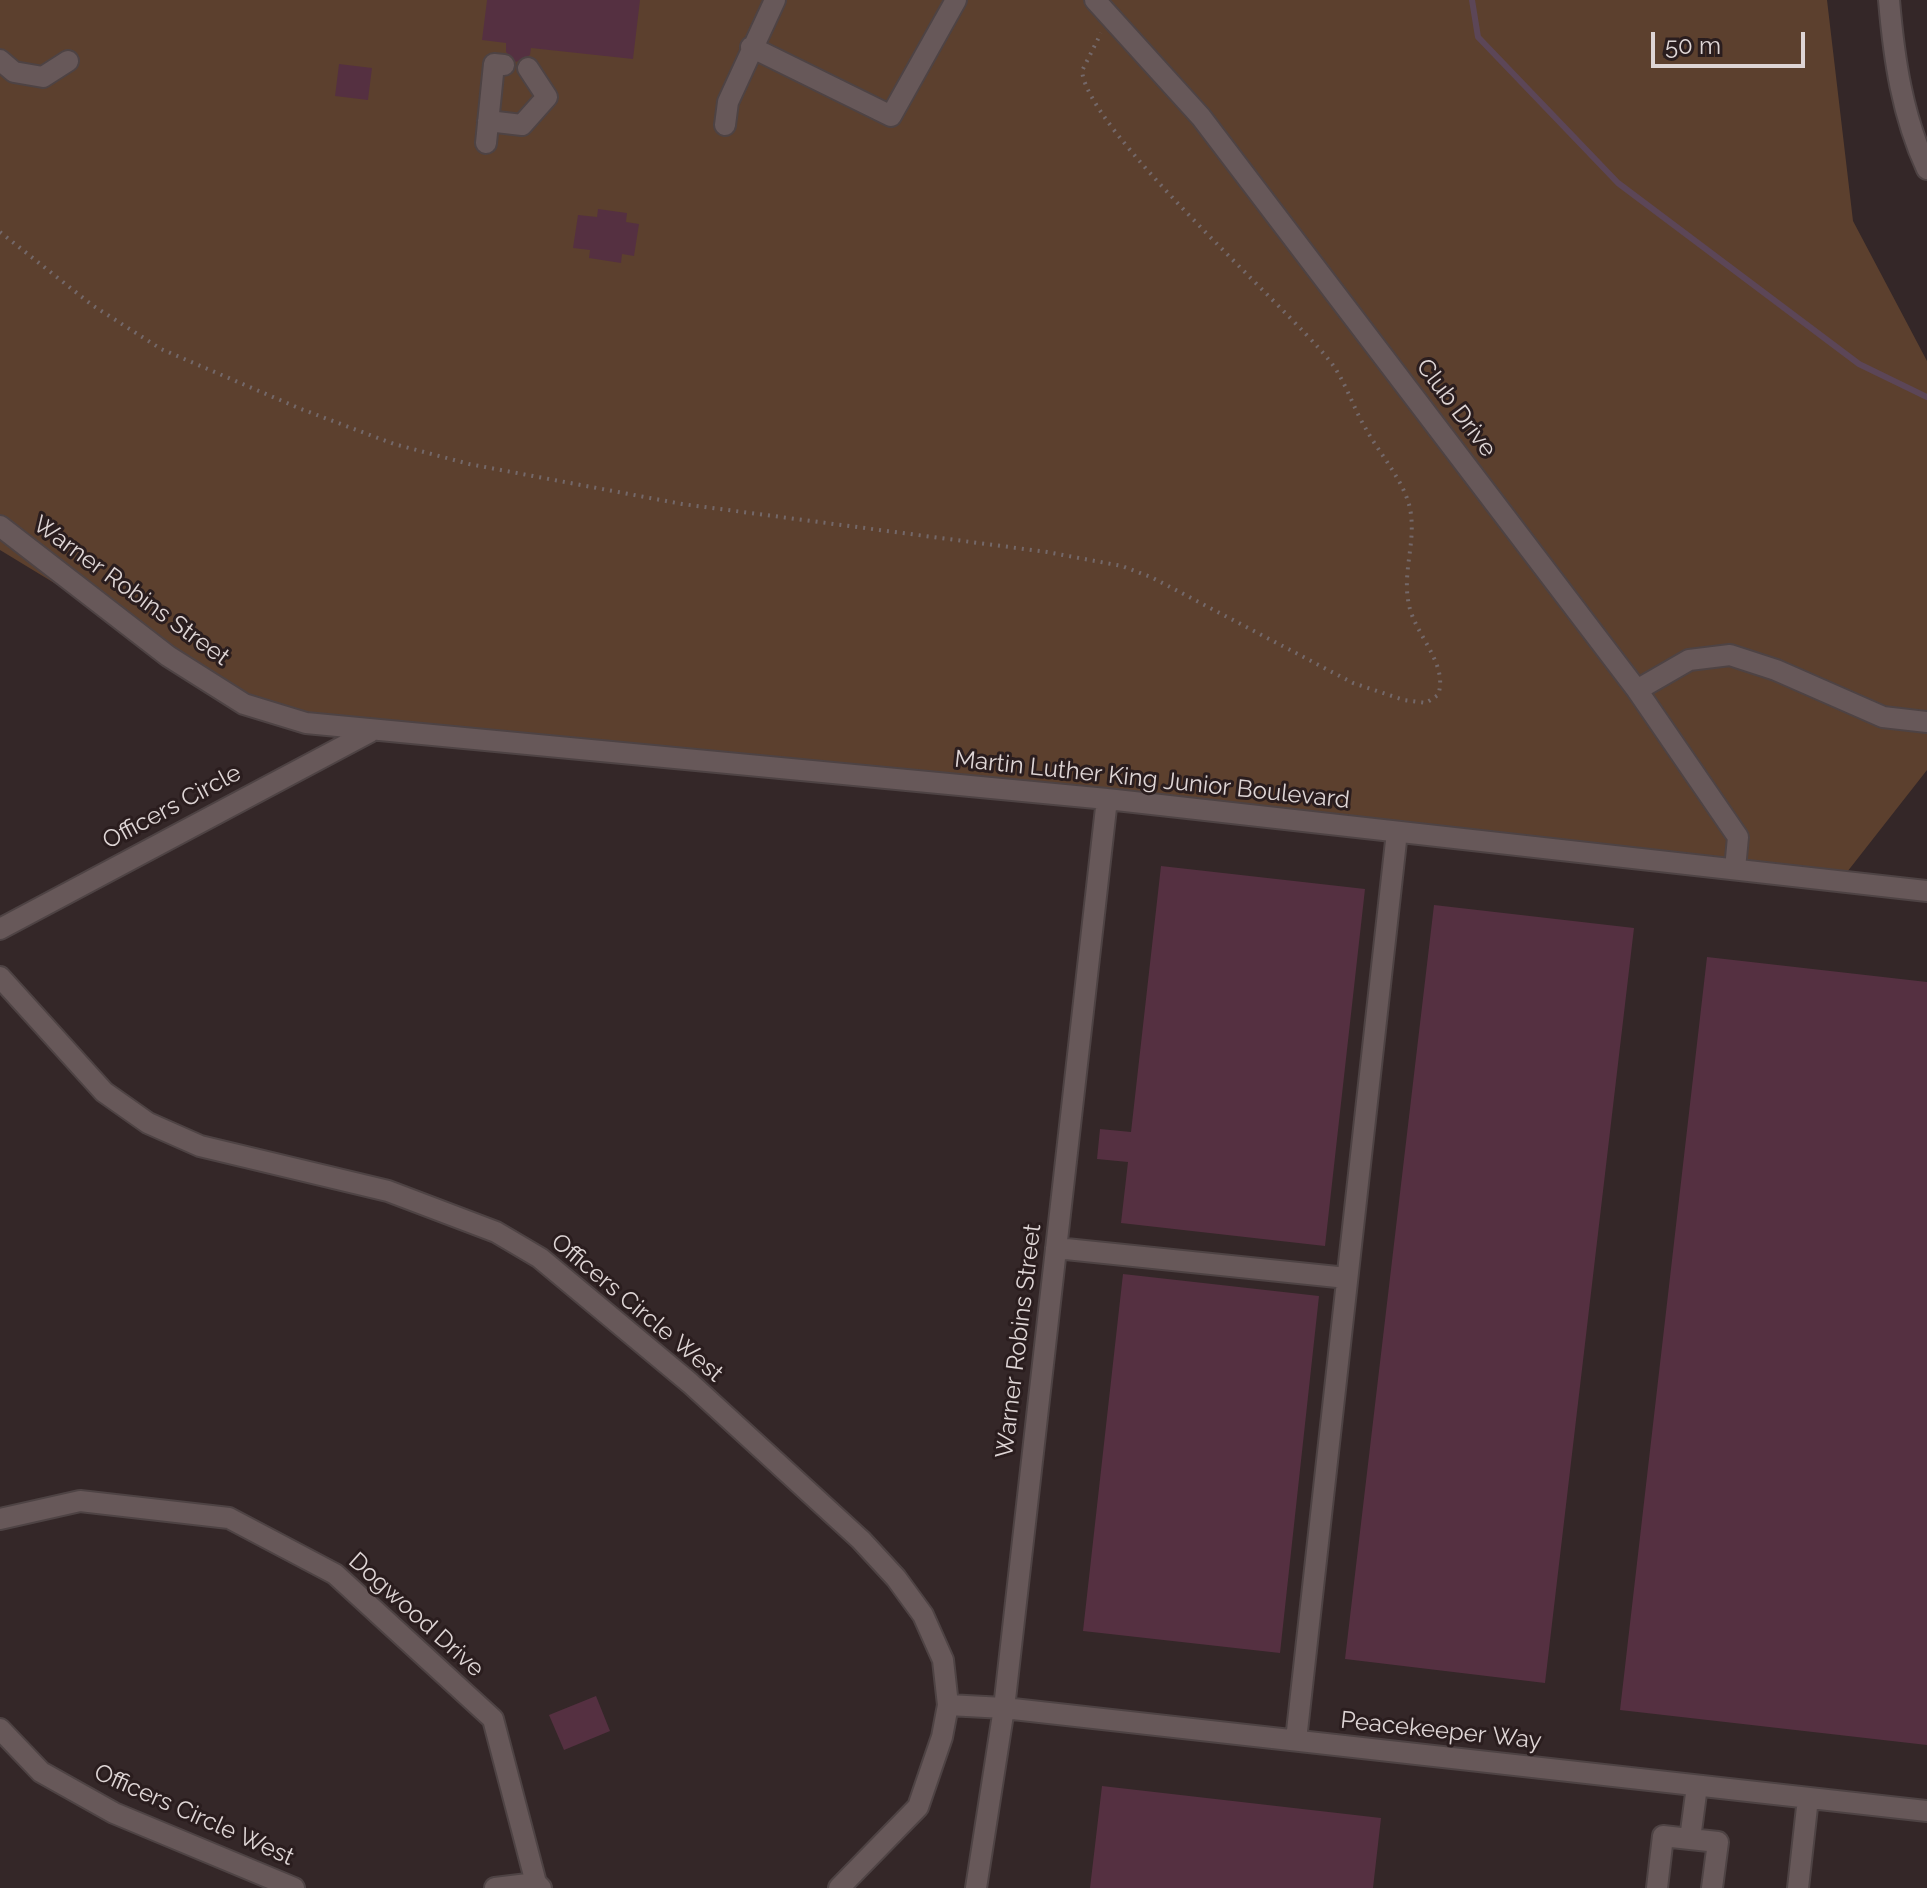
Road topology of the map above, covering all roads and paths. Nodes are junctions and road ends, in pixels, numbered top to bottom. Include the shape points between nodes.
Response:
1 (775, 0) edge
2 (956, 0) edge
3 (1095, 0) edge
4 (1889, 0) edge
5 (1114, 17) junction
6 (751, 47) junction
7 (0, 60) edge
8 (68, 61) dead end
9 (504, 65) dead end
10 (528, 68) dead end
11 (488, 121) junction
12 (725, 125) dead end
13 (486, 143) dead end
14 (1927, 169) edge
15 (0, 232) edge
16 (0, 526) edge
17 (1637, 690) junction
18 (1927, 722) edge
19 (370, 732) junction
20 (1107, 799) junction
21 (1397, 832) junction
22 (1735, 869) junction
23 (1925, 890) edge
24 (0, 929) edge
25 (0, 977) edge
26 (1056, 1248) junction
27 (1347, 1278) junction
28 (0, 1519) edge
29 (948, 1705) junction
30 (1004, 1708) junction
31 (0, 1729) edge
32 (1296, 1740) junction
33 (1697, 1786) junction
34 (1808, 1798) junction
35 (1927, 1811) edge
36 (1690, 1839) junction
37 (538, 1885) edge
38 (294, 1888) edge
39 (495, 1888) edge
40 (839, 1888) edge
41 (976, 1888) edge
42 (1657, 1888) edge
43 (1712, 1888) edge
44 (1798, 1888) edge

1 - 6 street
2 - 6 street via 891,116
3 - 5 street, Club Drive
4 - 14 street via 1894,60 1913,138
5 - 15 path via 1083,65 1082,76 1093,99 1154,176 1332,362 1409,505 1409,608 1441,678 1438,695 1426,703 1353,683 1122,566 682,504 469,464 394,444 161,349 92,305
5 - 17 street, Club Drive via 1201,117
6 - 12 street via 728,102
7 - 8 street via 14,72 43,77
9 - 11 street via 494,64
10 - 11 street via 547,97 522,125
11 - 13 street
16 - 19 street, Warner Robins Street via 168,656 244,704 306,723
17 - 18 street via 1689,660 1730,655 1883,717
17 - 22 street, Club Drive via 1738,837
19 - 20 street, Martin Luther King Junior Boulevard
19 - 24 street, Officers Circle
20 - 21 street, Martin Luther King Junior Boulevard
20 - 26 street, Warner Robins Street
21 - 22 street, Martin Luther King Junior Boulevard
21 - 27 street
22 - 23 street, Martin Luther King Junior Boulevard
25 - 29 street, Officers Circle West via 104,1092 148,1123 200,1146 388,1191 449,1212 540,1258 690,1383 896,1578 923,1615 943,1660
26 - 27 street
26 - 30 street, Warner Robins Street
27 - 32 street
28 - 37 street, Dogwood Drive via 80,1501 229,1518 335,1574 493,1719
29 - 30 street, Peacekeeper Way
29 - 40 street, Officers Circle West via 918,1807
30 - 32 street, Peacekeeper Way
30 - 41 street, Warner Robins Street
31 - 38 street, Officers Circle West via 41,1772 114,1813
32 - 33 street, Peacekeeper Way
33 - 34 street, Peacekeeper Way
33 - 36 street
34 - 35 street, Peacekeeper Way
34 - 44 street
36 - 42 street via 1663,1836
36 - 43 street via 1718,1842
37 - 39 street

